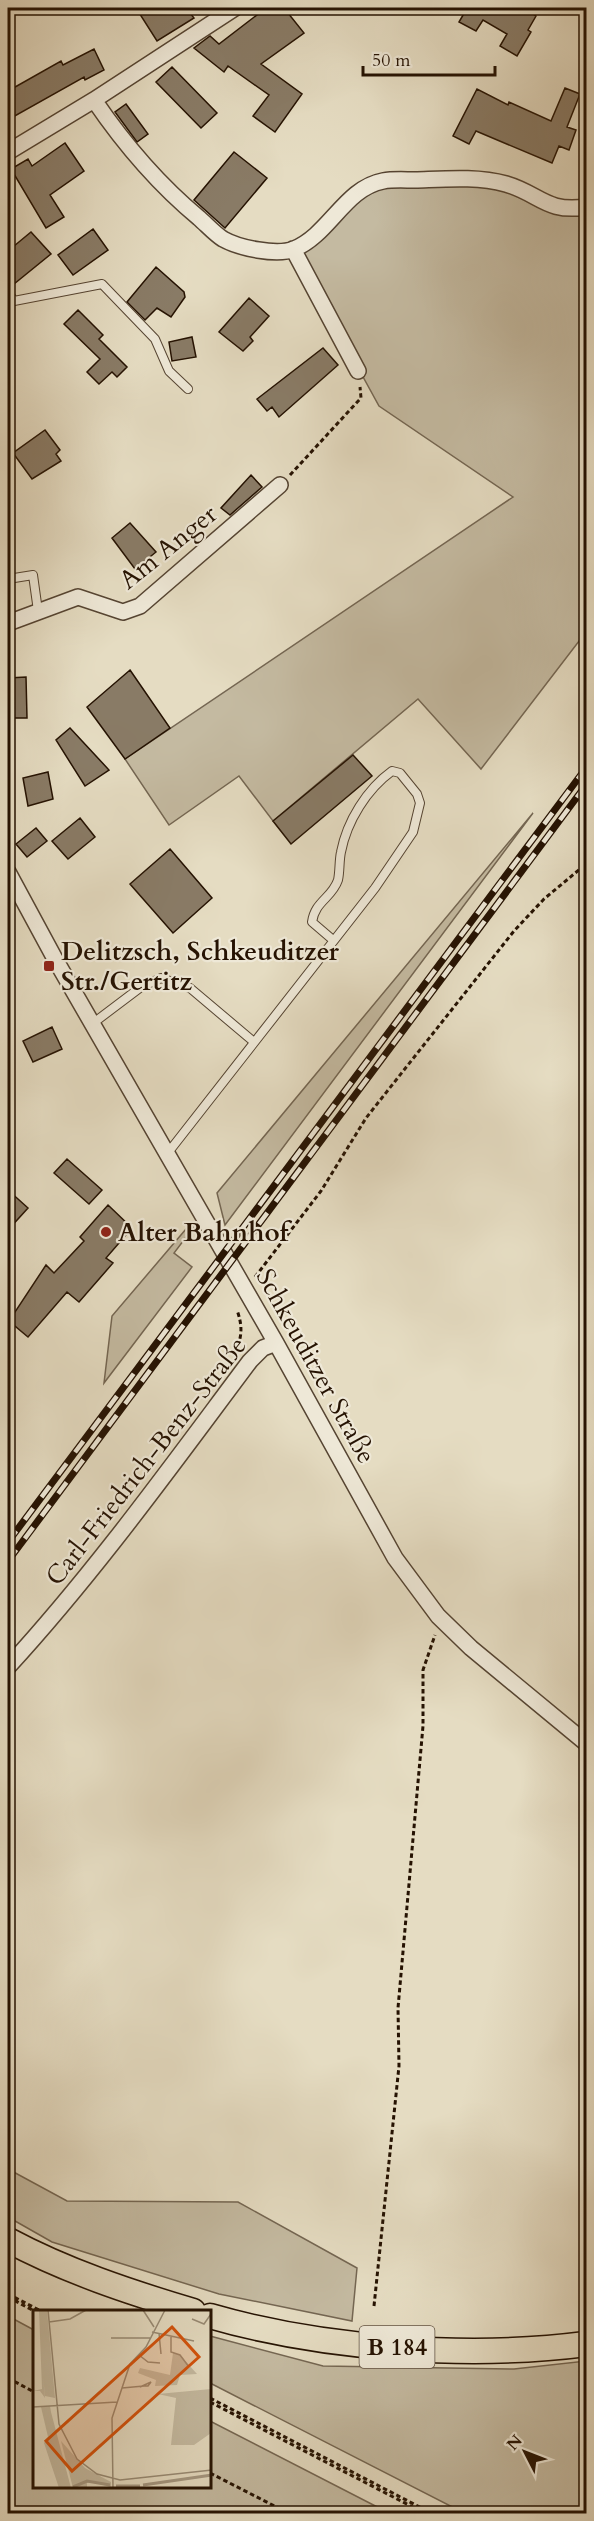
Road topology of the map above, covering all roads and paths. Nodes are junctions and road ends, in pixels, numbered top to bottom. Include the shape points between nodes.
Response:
1 (236, 8) edge
2 (94, 100) junction
3 (8, 152) edge
4 (586, 207) edge
5 (294, 249) junction
6 (8, 292) edge
7 (358, 371) joint
8 (188, 389) dead end
9 (280, 485) joint
10 (8, 579) edge
11 (38, 611) junction
12 (8, 623) edge
13 (586, 864) edge
14 (8, 872) edge
15 (333, 940) junction
16 (92, 1024) junction
17 (254, 1042) junction
18 (167, 1154) junction
19 (245, 1289) junction
20 (276, 1342) junction
21 (234, 1355) dead end
22 (442, 1620) junction
23 (8, 1667) edge
24 (586, 1743) edge
25 (8, 2240) edge
26 (8, 2295) edge
27 (374, 2306) dead end
28 (33, 2310) edge
29 (39, 2310) edge
30 (190, 2310) edge
31 (212, 2317) edge
32 (586, 2344) edge
33 (8, 2378) edge
34 (33, 2390) edge
35 (212, 2401) edge
36 (212, 2401) edge
37 (212, 2474) edge
38 (290, 2514) edge
39 (426, 2514) edge
40 (433, 2514) edge

1 - 2 street
2 - 3 street
2 - 5 street via 142,163 224,239 259,250
4 - 5 street via 550,206 504,184 466,179 383,181 364,188
5 - 7 street
6 - 8 lane via 14,301 102,284 155,339 169,371
7 - 9 path via 361,398
9 - 11 street, Am Anger via 140,606 123,612 78,597
10 - 11 lane via 33,575
11 - 12 street, Am Anger
13 - 19 path via 514,931 366,1118 321,1191
14 - 16 street, Schkeuditzer Straße
15 - 15 lane via 413,832 420,803 400,773 392,771 375,783 361,803 341,850 338,880 314,910 312,922
15 - 17 lane
16 - 17 lane via 141,987 161,978 190,988
16 - 18 street, Schkeuditzer Straße
17 - 18 lane
18 - 19 street, Schkeuditzer Straße
19 - 20 street, Schkeuditzer Straße
19 - 21 path via 234,1302 242,1330
20 - 22 street, Schkeuditzer Straße via 395,1558
20 - 23 street, Carl-Friedrich-Benz-Straße via 250,1361 118,1536
22 - 24 street, Schkeuditzer Straße
22 - 27 path via 423,1670 423,1726 398,2008 399,2066
25 - 30 main road via 83,2274
26 - 28 path
26 - 29 path
31 - 32 main road, B 184 via 333,2341 417,2349 514,2351
33 - 34 path
35 - 39 path
36 - 40 path
37 - 38 path

